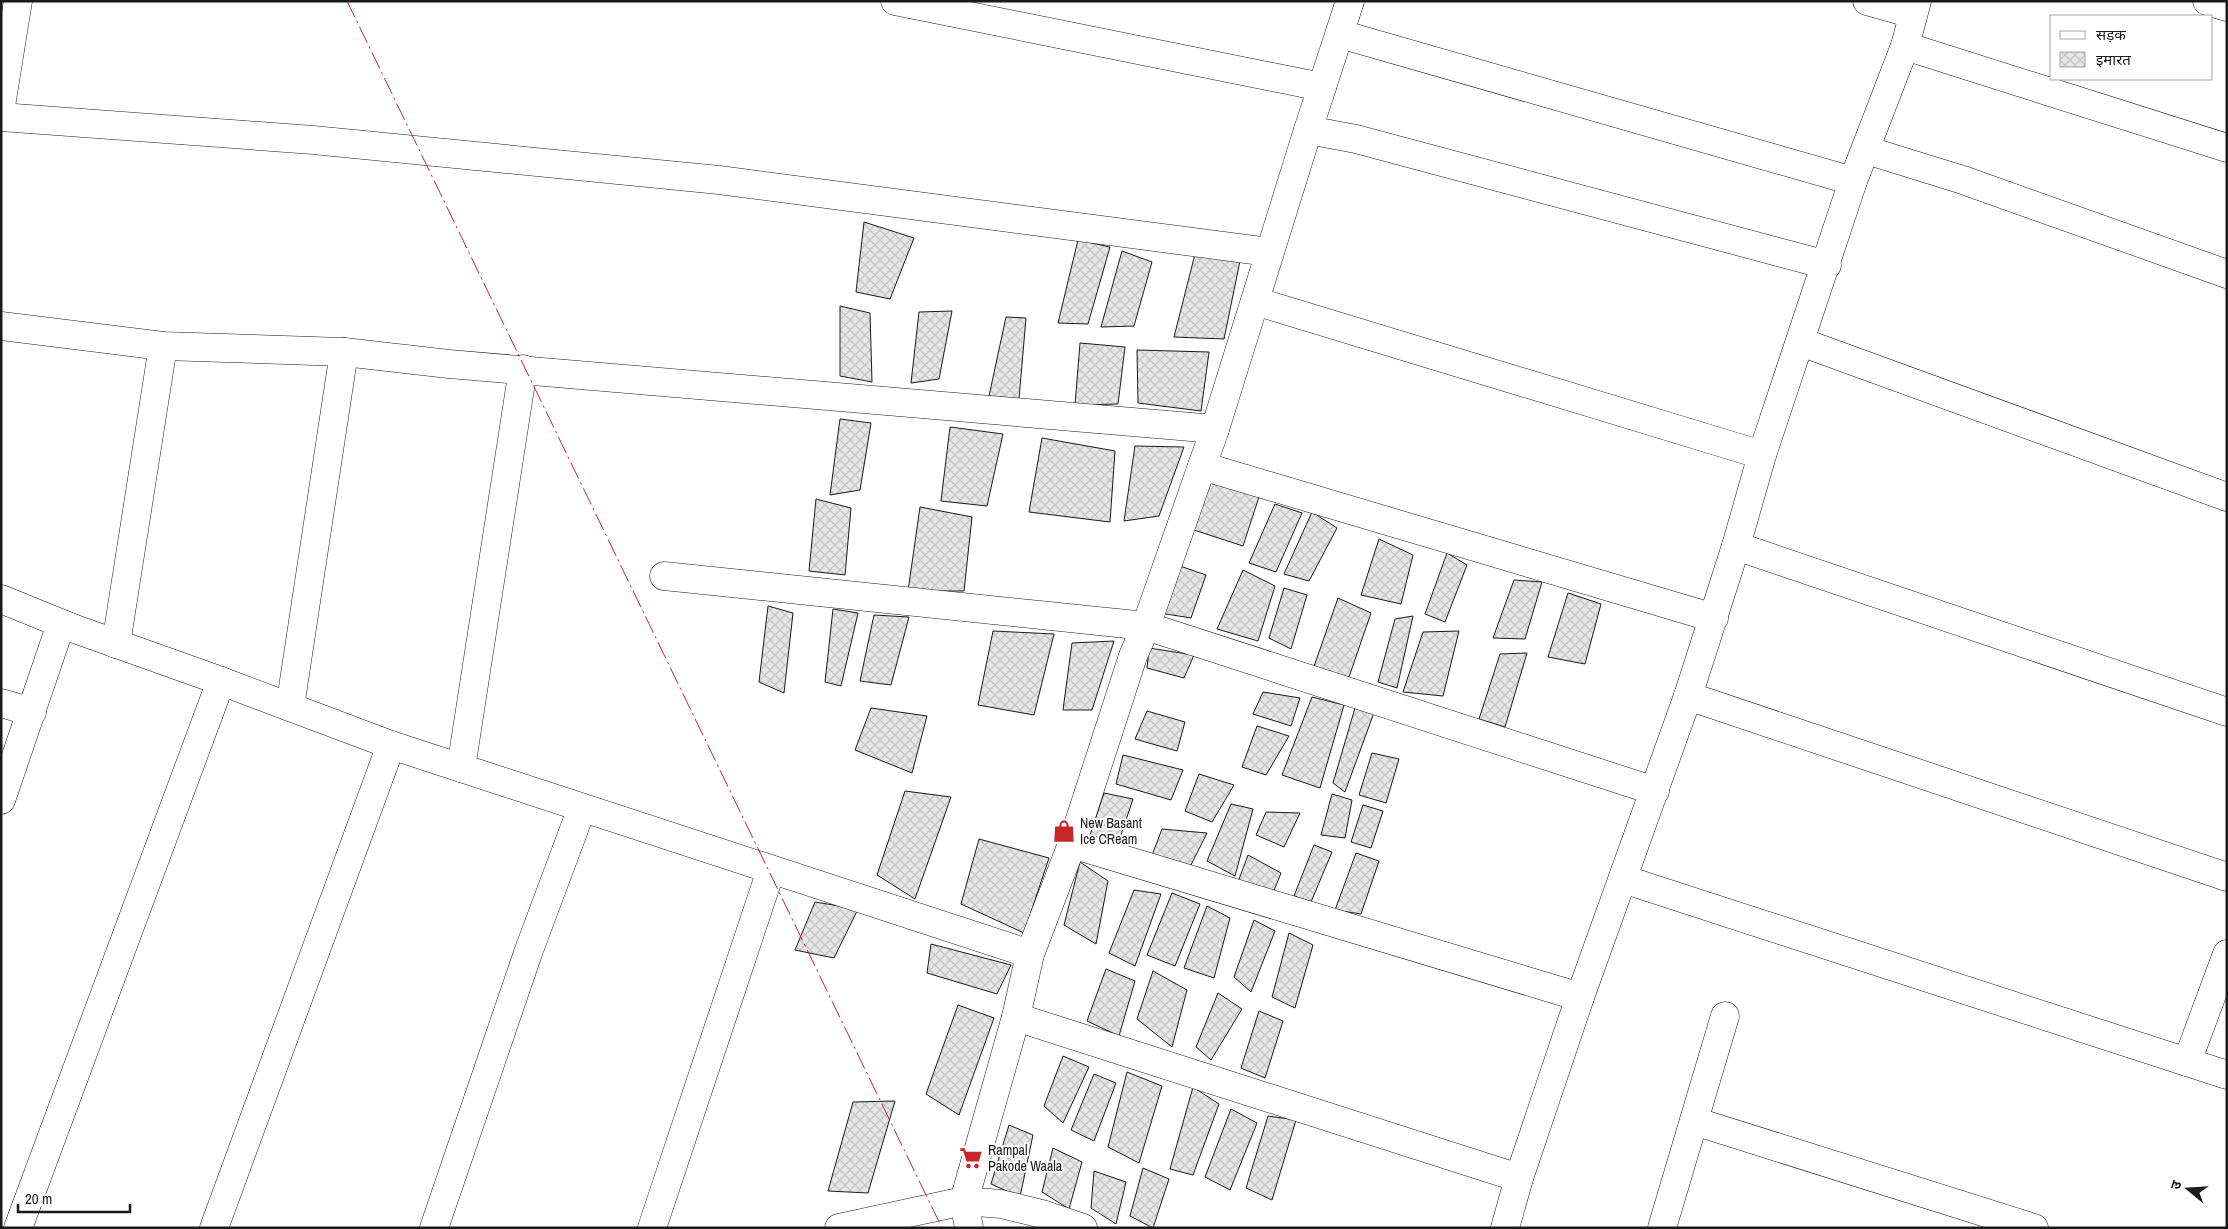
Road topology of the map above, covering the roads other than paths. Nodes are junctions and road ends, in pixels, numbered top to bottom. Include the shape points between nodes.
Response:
1 (18, 1) edge
2 (895, 1) edge
3 (1350, 1) edge
4 (1867, 1) edge
5 (2207, 1) edge
6 (2227, 7) edge
7 (1915, 8) edge
8 (1340, 34) junction
9 (1905, 46) junction
10 (1322, 86) junction
11 (1, 106) edge
12 (1, 117) edge
13 (1308, 130) junction
14 (2227, 148) edge
15 (1866, 150) junction
16 (1853, 182) junction
17 (1269, 252) junction
18 (1827, 265) junction
19 (2227, 274) edge
20 (1255, 301) junction
21 (1, 326) edge
22 (1801, 342) junction
23 (163, 346) junction
24 (344, 352) junction
25 (523, 369) junction
26 (1215, 429) junction
27 (1762, 455) junction
28 (1202, 466) junction
29 (2227, 497) edge
30 (1736, 546) junction
31 (664, 576) dead end
32 (1, 599) edge
33 (1714, 618) junction
34 (1146, 626) junction
35 (70, 627) junction
36 (116, 644) junction
37 (221, 681) junction
38 (1688, 696) junction
39 (1, 703) edge
40 (290, 706) junction
41 (32, 712) junction
42 (2227, 712) edge
43 (391, 744) junction
44 (462, 768) junction
45 (1655, 791) junction
46 (1, 800) edge
47 (582, 808) junction
48 (1072, 844) junction
49 (771, 870) junction
50 (2227, 877) edge
51 (1623, 879) junction
52 (1030, 954) junction
53 (2226, 958) edge
54 (1580, 997) junction
55 (1725, 1016) dead end
56 (1016, 1017) junction
57 (2187, 1062) junction
58 (2227, 1075) edge
59 (1694, 1121) junction
60 (1518, 1178) junction
61 (964, 1201) junction
62 (851, 1226) edge
63 (1670, 1226) edge
64 (18, 1228) edge
65 (214, 1228) edge
66 (434, 1228) edge
67 (652, 1228) edge
68 (969, 1228) edge
69 (1083, 1228) edge
70 (1505, 1228) edge
71 (2034, 1228) edge

1 - 11 street
2 - 10 street
3 - 8 street
4 - 7 street
5 - 6 street
7 - 9 street
8 - 10 street
8 - 16 street
9 - 14 street
9 - 15 street
10 - 13 street
12 - 17 street via 313,140 719,180
13 - 17 street
13 - 18 street via 1356,139
15 - 16 street
15 - 19 street via 1963,180
16 - 18 street
17 - 20 street
18 - 22 street
20 - 26 street
20 - 27 street
21 - 23 street
22 - 27 street
22 - 29 street
23 - 24 street
23 - 36 street
24 - 25 street
24 - 40 street
25 - 26 street
25 - 44 street
26 - 28 street
27 - 30 street
28 - 33 street
28 - 34 street
30 - 33 street
30 - 42 street
31 - 34 street
32 - 35 street
33 - 38 street
34 - 45 street
34 - 48 street via 1133,656
35 - 36 street
35 - 41 street via 61,624
36 - 37 street
37 - 40 street
37 - 64 street
38 - 45 street
38 - 50 street
39 - 41 street
40 - 43 street
41 - 46 street
43 - 44 street
43 - 65 street
44 - 47 street
45 - 51 street
47 - 49 street
47 - 66 street via 529,950
48 - 52 street
48 - 54 street
49 - 52 street
49 - 67 street
51 - 54 street
51 - 57 street
52 - 56 street
53 - 57 street
54 - 60 street
55 - 59 street
56 - 60 street
56 - 61 street
57 - 58 street
59 - 63 street
59 - 71 street
60 - 70 street
61 - 62 street
61 - 68 street
61 - 69 street via 1001,1204

